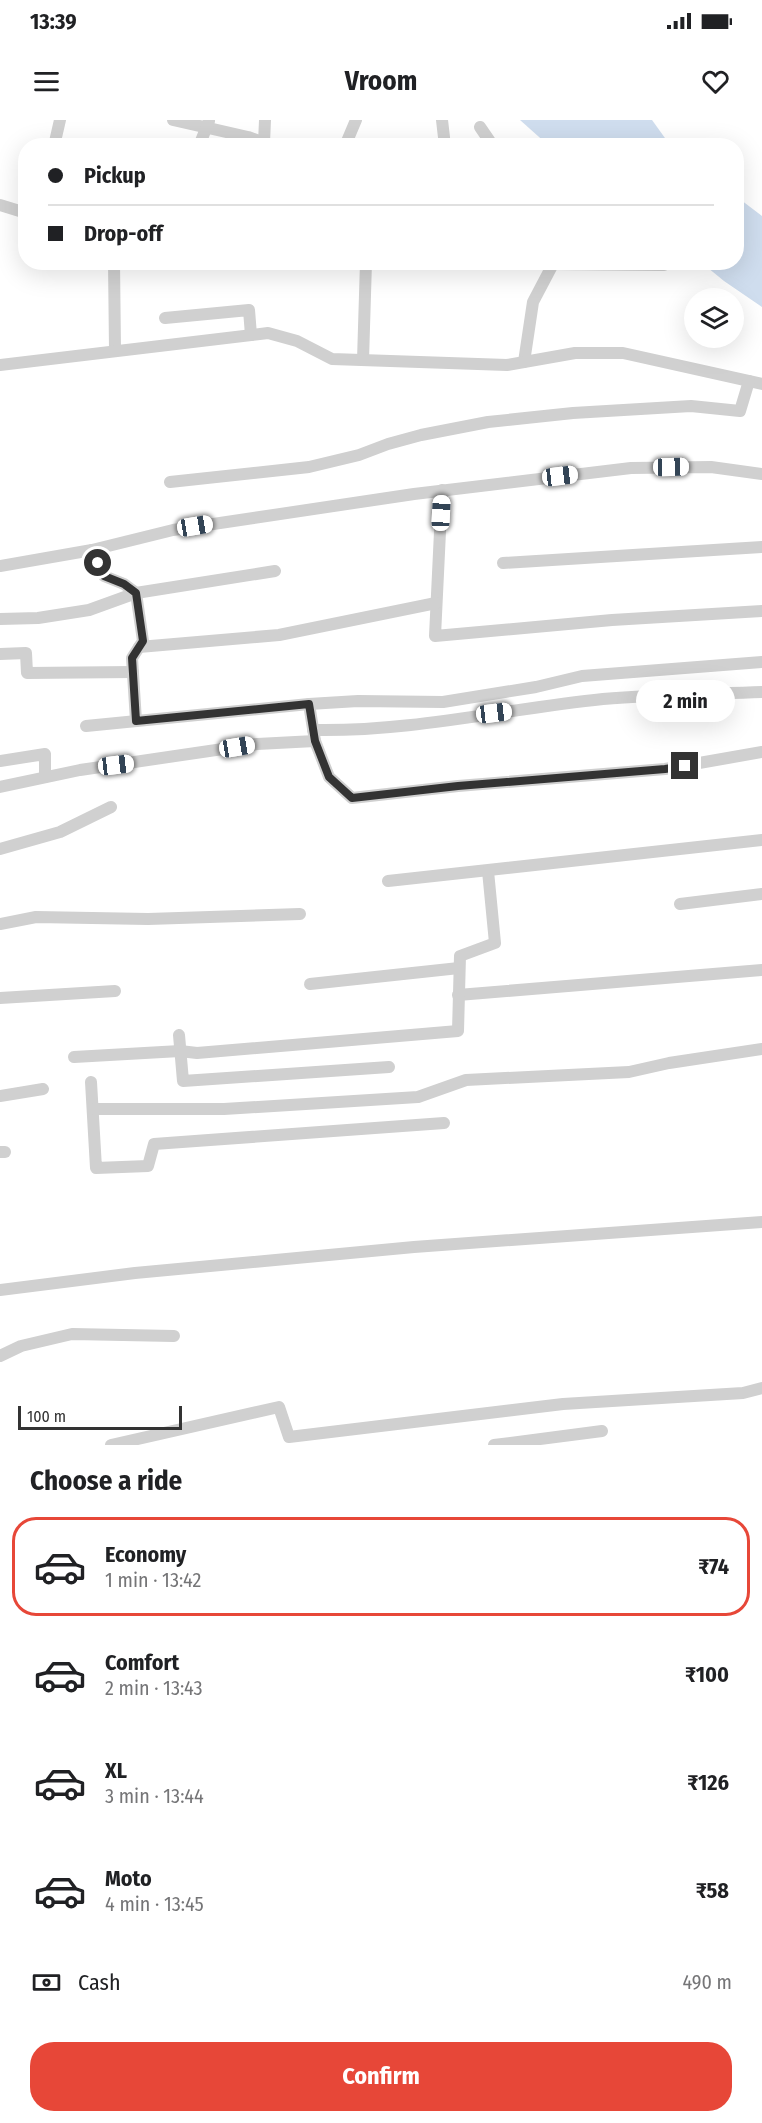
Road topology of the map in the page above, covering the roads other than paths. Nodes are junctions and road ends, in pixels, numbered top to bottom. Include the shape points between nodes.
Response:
1 (60, 120) edge
2 (173, 120) edge
3 (265, 120) edge
4 (356, 120) edge
5 (441, 120) edge
6 (208, 124) edge
7 (480, 127) dead end
8 (56, 138) edge
9 (202, 138) edge
10 (251, 138) edge
11 (268, 138) edge
12 (348, 138) edge
13 (444, 138) edge
14 (488, 138) edge
15 (0, 205) edge
16 (18, 211) edge
17 (114, 270) edge
18 (363, 270) edge
19 (549, 270) edge
20 (165, 318) dead end
21 (251, 335) junction
22 (116, 350) junction
23 (363, 360) junction
24 (524, 362) junction
25 (0, 365) edge
26 (749, 381) junction
27 (762, 384) edge
28 (762, 474) edge
29 (170, 482) dead end
30 (442, 490) junction
31 (762, 547) edge
32 (92, 550) junction
33 (503, 563) dead end
34 (0, 566) edge
35 (275, 571) dead end
36 (136, 593) junction
37 (436, 603) junction
38 (762, 611) edge
39 (0, 619) edge
40 (139, 647) junction
41 (0, 654) edge
42 (762, 662) edge
43 (133, 672) junction
44 (762, 692) edge
45 (309, 704) junction
46 (136, 721) junction
47 (86, 726) dead end
48 (314, 736) junction
49 (762, 752) edge
50 (0, 761) edge
51 (45, 777) junction
52 (0, 787) edge
53 (111, 807) dead end
54 (762, 840) edge
55 (0, 849) edge
56 (489, 871) junction
57 (388, 881) dead end
58 (762, 894) edge
59 (680, 904) dead end
60 (300, 914) dead end
61 (0, 924) edge
62 (459, 968) junction
63 (762, 970) edge
64 (310, 984) dead end
65 (115, 991) dead end
66 (458, 995) junction
67 (0, 998) edge
68 (179, 1035) dead end
69 (762, 1050) edge
70 (180, 1051) junction
71 (74, 1057) dead end
72 (389, 1067) dead end
73 (91, 1082) dead end
74 (43, 1089) dead end
75 (0, 1095) edge
76 (93, 1110) junction
77 (444, 1123) dead end
78 (762, 1222) edge
79 (0, 1290) edge
80 (174, 1336) dead end
81 (0, 1356) edge
82 (762, 1388) edge
83 (602, 1431) dead end
84 (111, 1445) edge
85 (494, 1445) edge

1 - 8 street
2 - 6 street
3 - 11 street
4 - 12 street
5 - 13 street
6 - 9 street
6 - 10 street
7 - 14 street
15 - 16 street
17 - 22 street
18 - 23 street
19 - 24 street via 533,302
20 - 21 street via 249,310
21 - 22 street
21 - 23 street via 268,333 297,341 332,359
22 - 25 street
23 - 24 street via 507,365
24 - 26 street via 575,353 623,353
26 - 27 street
26 - 29 street via 740,411 691,406 488,422 421,435 309,467
28 - 30 street via 711,467 631,468
30 - 32 street via 173,530
30 - 37 street
31 - 33 street
32 - 34 street
32 - 36 street via 104,576
35 - 36 street
36 - 39 street via 89,610
36 - 40 street via 143,641
37 - 38 street via 435,636
37 - 40 street via 279,635
40 - 43 street via 132,658
41 - 43 street via 26,653 27,673
42 - 45 street via 582,676 443,702
43 - 46 street
44 - 48 street via 603,699
45 - 46 street
45 - 48 street
46 - 47 street
48 - 49 street via 329,777 352,798 665,769
48 - 51 street
50 - 51 street via 45,754
51 - 52 street
53 - 55 street via 60,832
54 - 56 street
56 - 57 street
56 - 62 street via 495,943 460,956
58 - 59 street
60 - 61 street via 148,919 36,917
62 - 64 street
62 - 66 street
63 - 66 street
65 - 67 street
66 - 70 street via 458,1031 197,1053
68 - 70 street
69 - 76 street via 629,1072 466,1080 418,1097 224,1109
70 - 71 street
70 - 72 street via 183,1081
73 - 76 street
74 - 75 street
76 - 77 street via 96,1168 148,1166 154,1144
78 - 79 street via 414,1247
80 - 81 street via 72,1334 21,1346
82 - 84 street via 743,1393 563,1404 289,1437 279,1407
83 - 85 street

